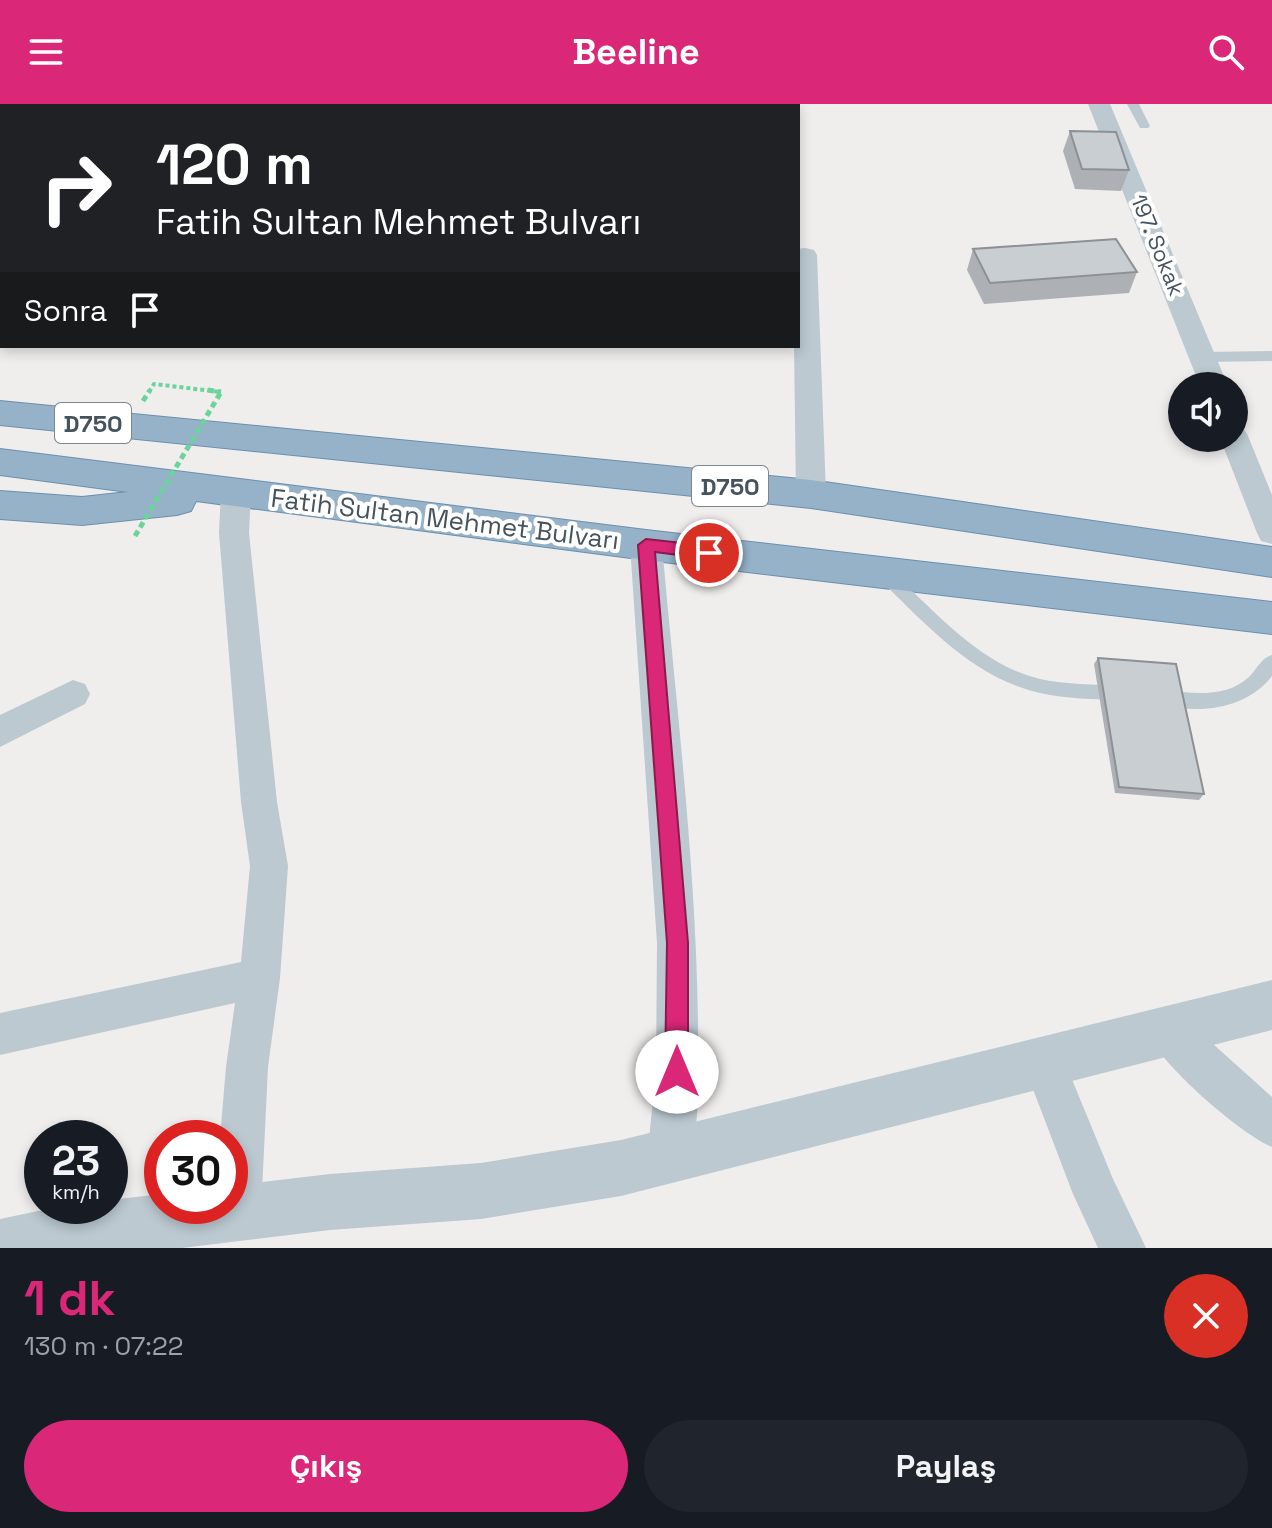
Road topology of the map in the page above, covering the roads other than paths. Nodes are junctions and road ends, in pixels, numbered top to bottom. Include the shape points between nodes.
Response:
1 (1099, 104) edge
2 (1133, 104) edge
3 (1144, 126) dead end
4 (805, 255) dead end
5 (1272, 356) edge
6 (1203, 357) junction
7 (1209, 372) edge
8 (0, 383) edge
9 (0, 413) edge
10 (1240, 452) edge
11 (0, 462) edge
12 (236, 491) junction
13 (811, 494) junction
14 (0, 505) edge
15 (1272, 533) edge
16 (646, 545) junction
17 (1272, 562) edge
18 (883, 573) junction
19 (1272, 618) edge
20 (1272, 662) edge
21 (73, 694) dead end
22 (0, 732) edge
23 (260, 978) junction
24 (1272, 1005) edge
25 (1168, 1032) junction
26 (0, 1034) edge
27 (1044, 1063) junction
28 (244, 1120) edge
29 (1272, 1125) edge
30 (669, 1158) junction
31 (248, 1211) edge
32 (168, 1224) edge
33 (69, 1241) edge
34 (0, 1248) edge
35 (1123, 1248) edge

1 - 6 street, 197. Sokak
2 - 3 lane
4 - 13 street
5 - 6 lane
6 - 7 street, 197. Sokak
8 - 13 highway via 458,441
9 - 13 highway, D750
10 - 15 street
11 - 12 highway, Fatih Sultan Mehmet Bulvarı / D750
12 - 14 highway via 82,511
12 - 16 highway, Fatih Sultan Mehmet Bulvarı / D750
12 - 23 street via 234,533 269,866
13 - 17 highway, D750
16 - 18 highway, Fatih Sultan Mehmet Bulvarı / D750
16 - 30 street via 677,943 677,1072
18 - 19 highway, Fatih Sultan Mehmet Bulvarı / D750
18 - 20 lane via 979,659 1039,686 1215,702 1238,696 1261,680
21 - 22 street
23 - 26 street
23 - 28 street
24 - 25 street
25 - 27 street
25 - 29 street
27 - 30 street
27 - 35 street
30 - 31 street via 481,1191
32 - 33 street
33 - 34 street

